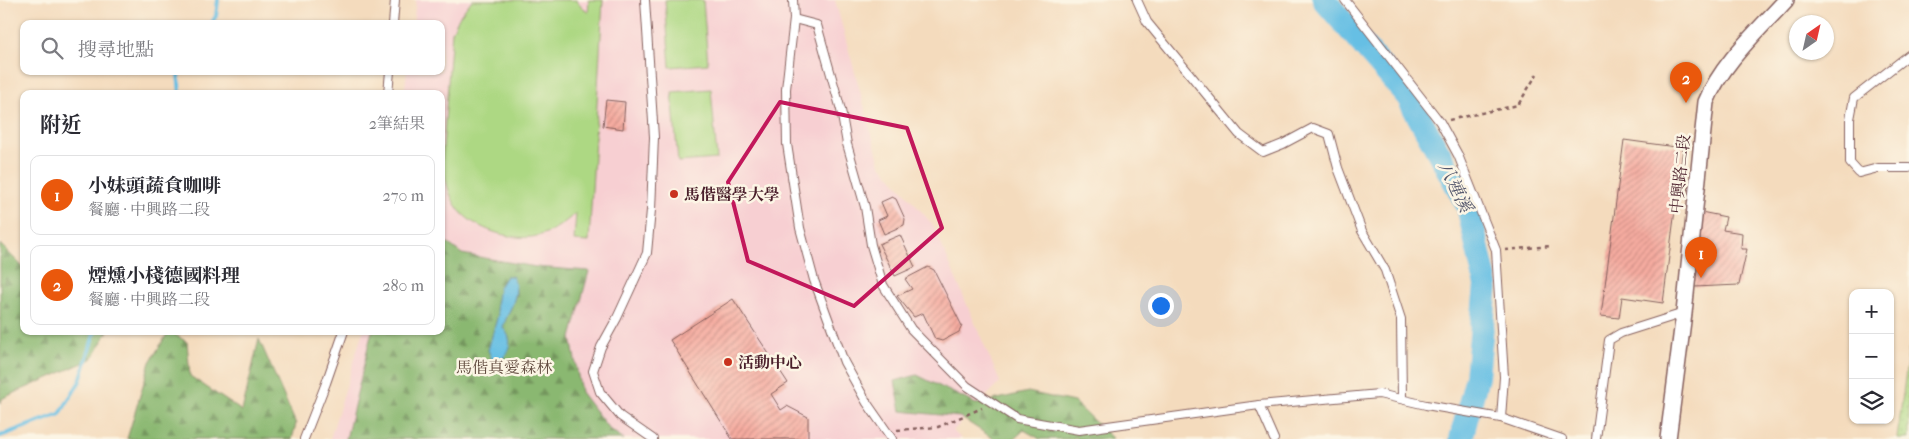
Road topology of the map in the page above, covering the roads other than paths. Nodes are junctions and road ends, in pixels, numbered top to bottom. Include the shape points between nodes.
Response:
1 (395, 0) edge
2 (645, 0) edge
3 (793, 0) edge
4 (1137, 0) edge
5 (1345, 0) edge
6 (1786, 0) edge
7 (794, 19) junction
8 (393, 20) edge
9 (1909, 55) edge
10 (390, 75) edge
11 (388, 90) edge
12 (1909, 168) edge
13 (1684, 313) junction
14 (343, 335) edge
15 (1402, 398) junction
16 (1259, 405) junction
17 (1501, 418) junction
18 (304, 439) edge
19 (653, 439) edge
20 (892, 439) edge
21 (1274, 439) edge
22 (1562, 439) edge
23 (1596, 439) edge
24 (1668, 439) edge

1 - 8 lane
2 - 19 lane via 654,137 647,253 601,347 593,371 600,392 620,416
3 - 7 lane
4 - 15 lane via 1147,22 1239,134 1263,152 1313,128 1329,134 1362,231 1386,270 1400,319
5 - 17 lane via 1440,122 1458,155 1496,250 1504,377
6 - 13 street, 中興路二段 via 1733,59 1710,90 1706,102
7 - 16 lane via 817,26 866,207 871,245 883,285 911,330 967,386 1017,419 1079,430
7 - 20 lane via 786,89 787,144 800,228 814,280 844,362
9 - 12 lane via 1854,98 1850,119 1850,163 1859,173 1878,168
10 - 11 lane
13 - 23 lane via 1621,333 1609,340
13 - 24 street, 中興路二段
14 - 18 lane
15 - 16 lane via 1379,394
15 - 17 lane
16 - 21 lane
17 - 22 lane

